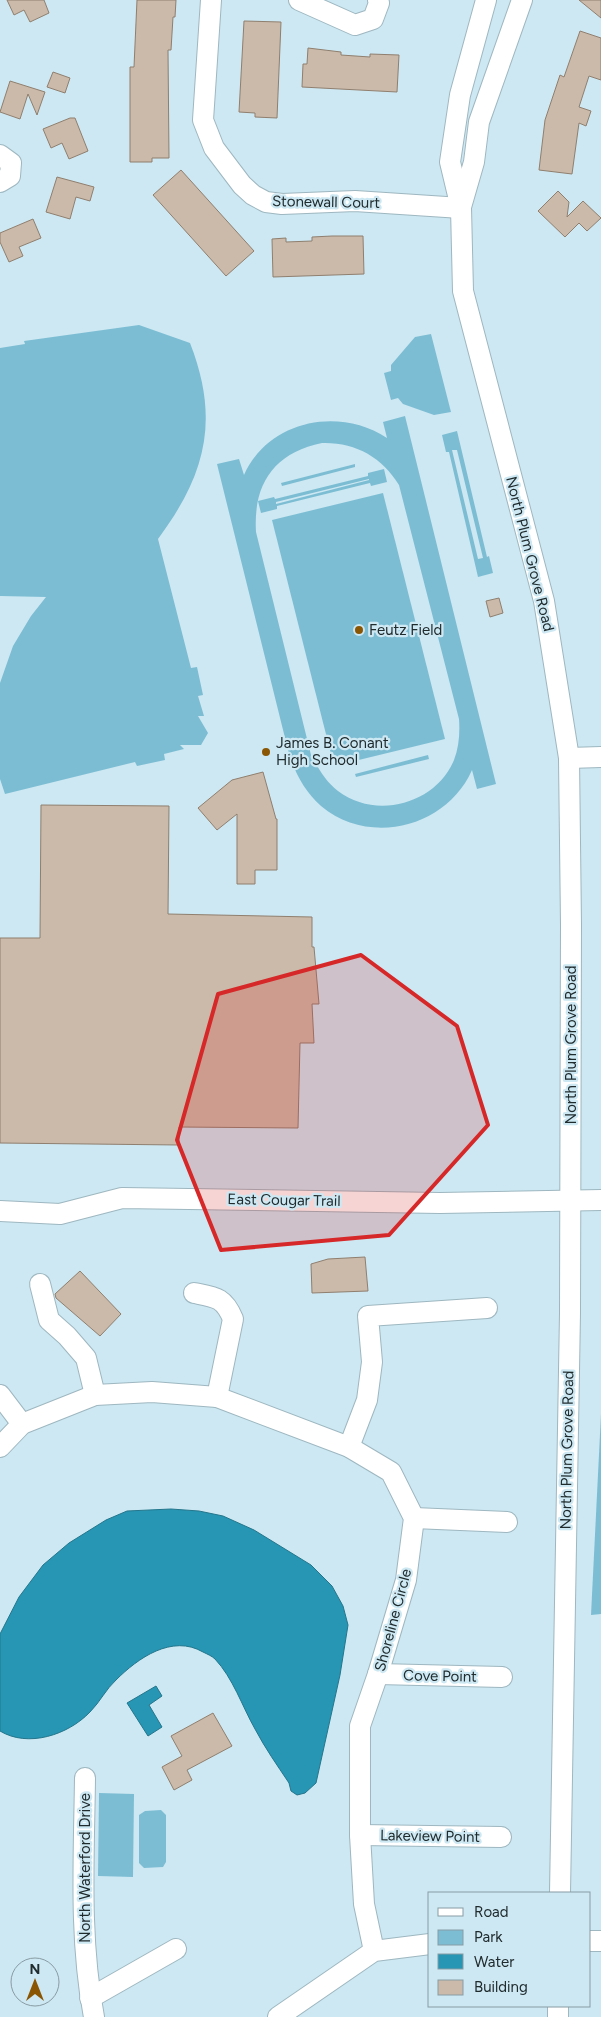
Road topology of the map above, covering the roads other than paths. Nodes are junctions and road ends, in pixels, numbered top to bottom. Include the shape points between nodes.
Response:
1 (211, 0) edge
2 (299, 0) edge
3 (378, 0) edge
4 (486, 0) edge
5 (522, 0) edge
6 (0, 155) edge
7 (0, 182) edge
8 (461, 208) junction
9 (601, 756) edge
10 (569, 758) junction
11 (601, 1200) edge
12 (570, 1201) junction
13 (0, 1211) edge
14 (40, 1284) dead end
15 (194, 1293) dead end
16 (487, 1308) dead end
17 (0, 1395) edge
18 (95, 1396) junction
19 (217, 1397) junction
20 (22, 1424) junction
21 (0, 1447) edge
22 (348, 1447) junction
23 (414, 1518) junction
24 (507, 1522) dead end
25 (378, 1674) junction
26 (502, 1677) dead end
27 (85, 1778) dead end
28 (360, 1835) junction
29 (501, 1837) dead end
30 (560, 1892) edge
31 (428, 1944) edge
32 (176, 1949) dead end
33 (374, 1951) junction
34 (92, 2007) edge
35 (278, 2017) edge

1 - 8 street, Stonewall Court via 203,120 214,148 253,195 266,202 282,204 355,201
2 - 3 street via 355,25 373,19
4 - 8 street, North Plum Grove Road via 460,95 450,162
5 - 8 street, North Plum Grove Road via 479,122 474,162
6 - 7 street via 11,163 10,176
8 - 10 street, North Plum Grove Road via 463,291 544,601
9 - 10 street
10 - 12 street, North Plum Grove Road
11 - 12 street, East Cougar Trail
12 - 13 street, East Cougar Trail via 440,1203 122,1198 60,1214
12 - 30 street, North Plum Grove Road
14 - 18 street via 49,1320 86,1358
15 - 19 street via 218,1298 228,1307 233,1319
16 - 22 street via 368,1316 372,1362 367,1400
17 - 20 street
18 - 19 street via 152,1392
18 - 20 street
19 - 22 street
20 - 21 street
22 - 23 street via 391,1472
23 - 24 street
23 - 25 street, Shoreline Circle via 406,1580
25 - 26 street, Cove Point
25 - 28 street, Shoreline Circle via 360,1726
27 - 34 street, North Waterford Drive via 83,1909
28 - 29 street, Lakeview Point
28 - 33 street, Shoreline Circle via 364,1904
31 - 33 street
32 - 34 street
33 - 35 street

